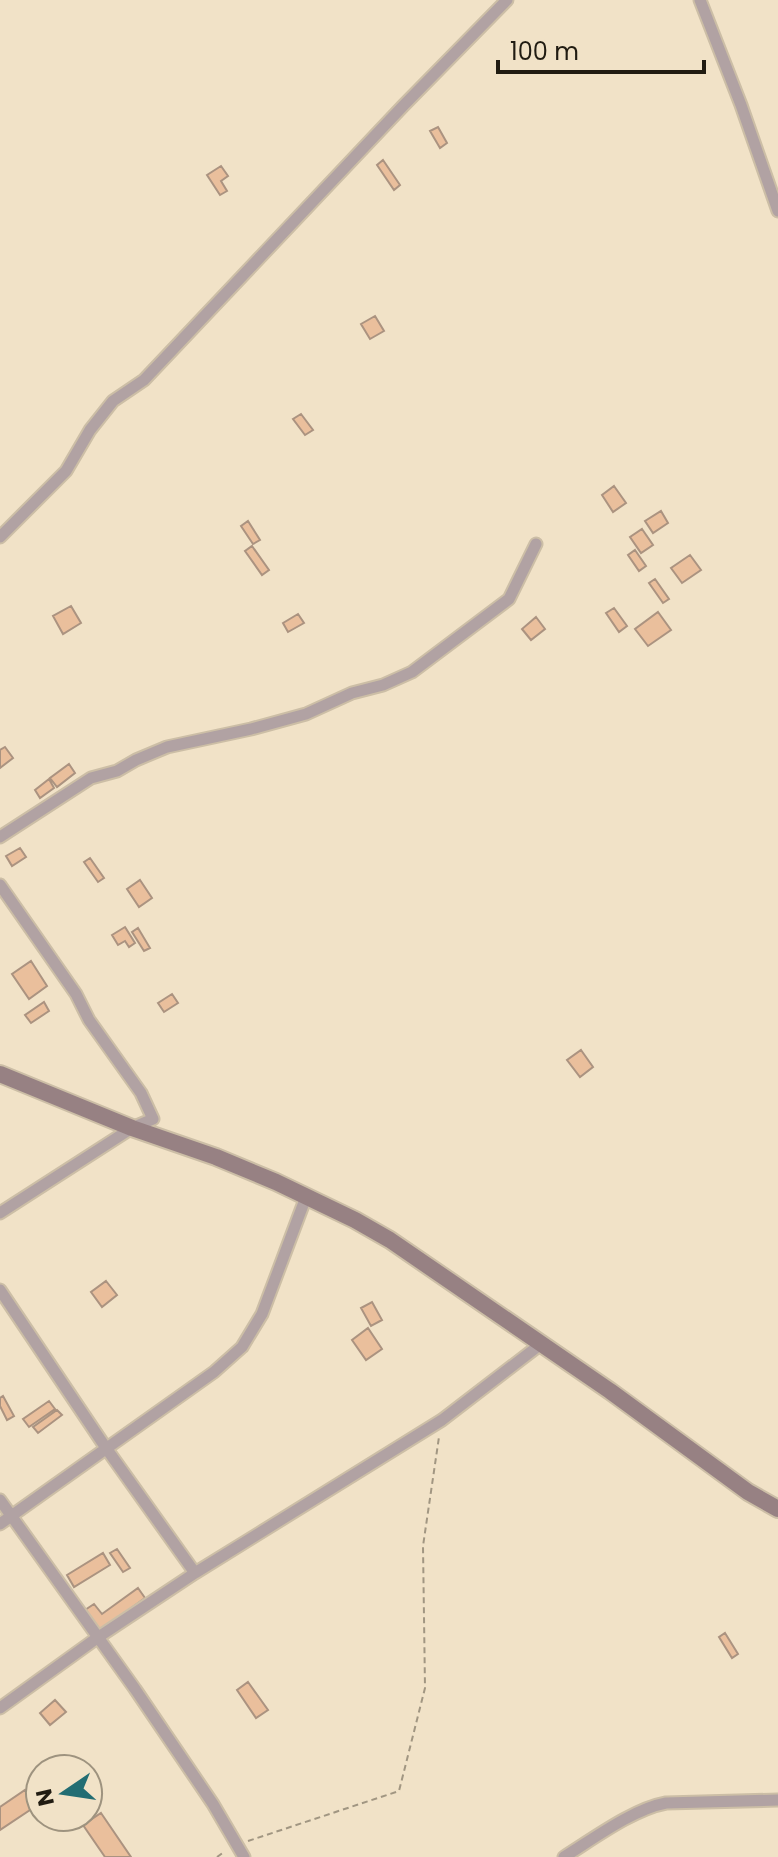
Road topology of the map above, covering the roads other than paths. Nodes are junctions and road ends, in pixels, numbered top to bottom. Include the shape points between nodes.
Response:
1 (507, 0) edge
2 (700, 0) edge
3 (778, 211) edge
4 (0, 537) edge
5 (536, 544) dead end
6 (0, 837) edge
7 (0, 885) edge
8 (0, 1074) edge
9 (132, 1128) junction
10 (306, 1197) junction
11 (0, 1213) edge
12 (0, 1290) edge
13 (541, 1344) junction
14 (106, 1448) junction
15 (0, 1500) edge
16 (778, 1509) edge
17 (11, 1517) junction
18 (0, 1524) edge
19 (195, 1573) junction
20 (97, 1638) junction
21 (0, 1708) edge
22 (778, 1800) edge
23 (244, 1857) edge
24 (564, 1857) edge

1 - 4 street via 144,380 113,401 66,471
2 - 3 street
5 - 6 street via 509,599 412,672 306,714 167,747 91,778
7 - 9 street via 141,1093 153,1119
8 - 9 street
9 - 10 street via 216,1157
9 - 11 street
10 - 13 street via 390,1240
10 - 14 street via 262,1314 242,1347
12 - 14 street
13 - 16 street
13 - 19 street via 442,1420
14 - 17 street
14 - 19 street
15 - 17 street
17 - 18 street
17 - 20 street
19 - 20 street
20 - 21 street
20 - 23 street
22 - 24 street via 653,1805

